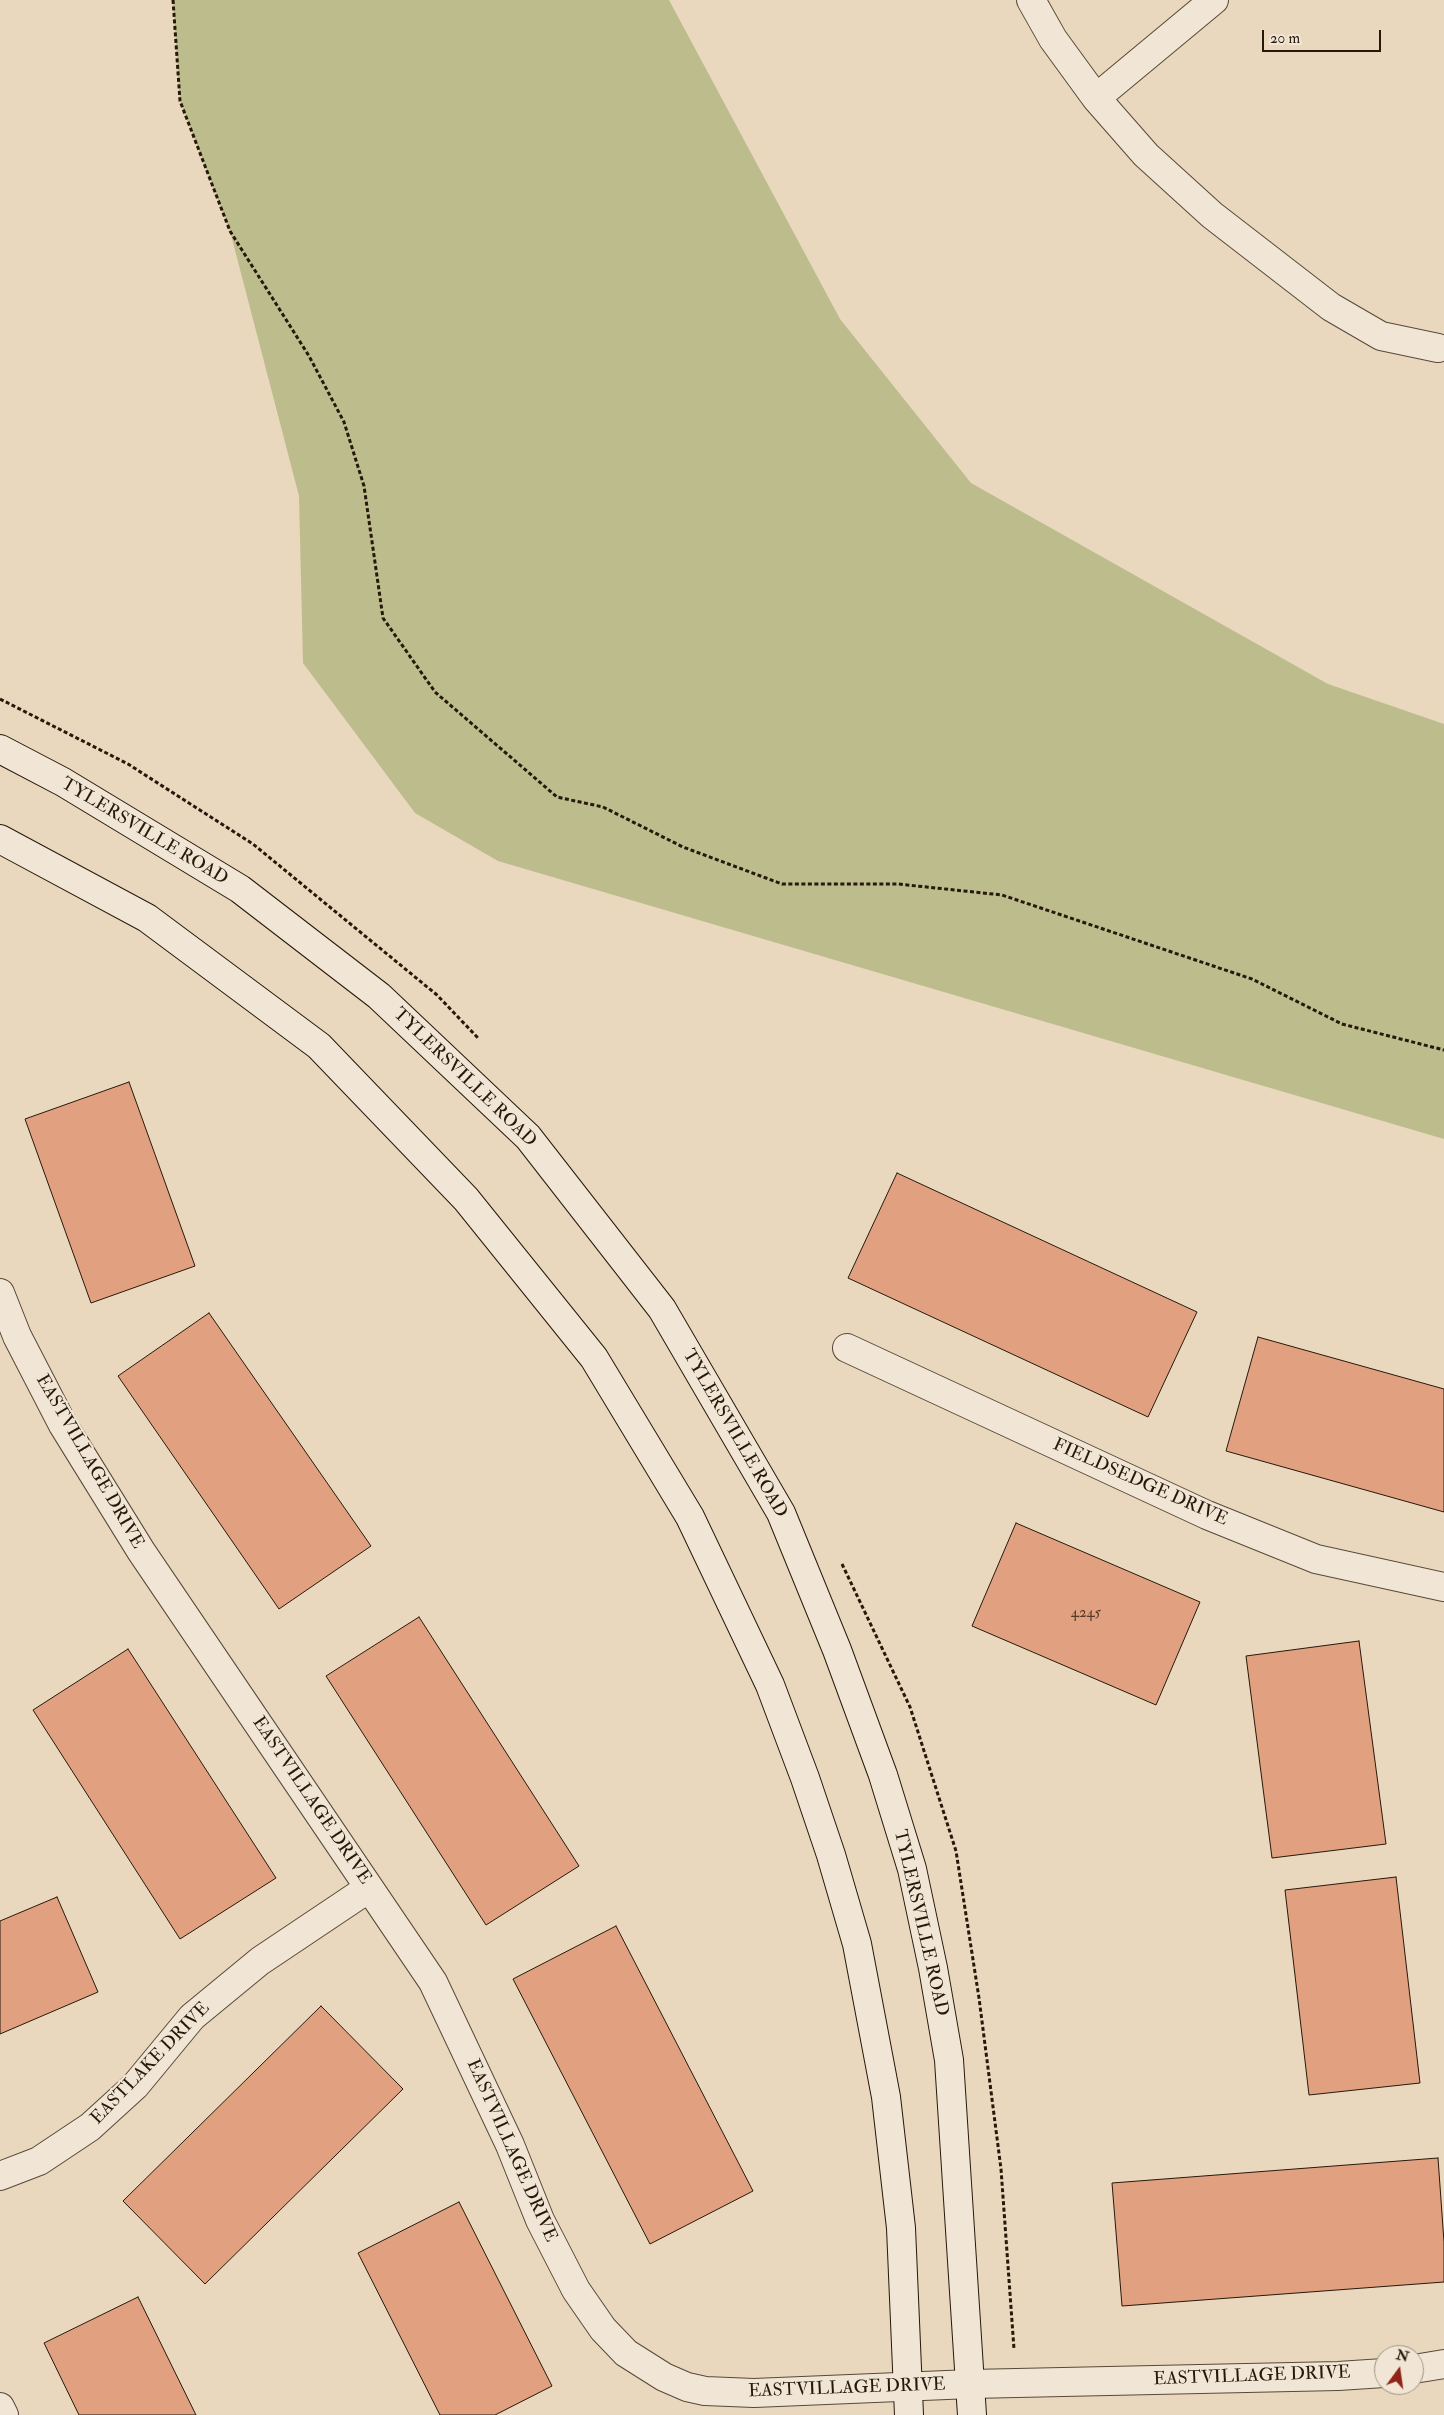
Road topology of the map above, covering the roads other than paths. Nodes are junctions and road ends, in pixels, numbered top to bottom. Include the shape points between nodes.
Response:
1 (1031, 0) edge
2 (1214, 0) edge
3 (1096, 98) junction
4 (1438, 348) dead end
5 (0, 749) edge
6 (0, 839) edge
7 (0, 1293) edge
8 (847, 1348) dead end
9 (1444, 1587) edge
10 (370, 1888) junction
11 (0, 2176) edge
12 (1444, 2364) edge
13 (1424, 2367) edge
14 (1374, 2374) edge
15 (971, 2384) junction
16 (908, 2387) junction
17 (0, 2407) edge
18 (4, 2415) edge
19 (909, 2415) edge
20 (972, 2415) edge

1 - 3 main road via 1053,39
2 - 3 main road
3 - 4 main road via 1146,156 1212,215 1331,307 1381,336
5 - 15 main road, TYLERSVILLE ROAD via 63,782 240,889 380,996 528,1137 662,1309 781,1513 884,1775 912,1869 949,2060
6 - 16 main road via 147,918 318,1046 466,1200 594,1358 690,1517 770,1685 831,1854 857,1944 886,2097 901,2228
7 - 10 main road, EASTVILLAGE DRIVE via 63,1425 140,1551
8 - 9 main road, FIELDSEDGE DRIVE via 1206,1515 1316,1559
10 - 11 main road, EASTLAKE DRIVE via 260,1961 192,2017 135,2086 90,2127 38,2160
10 - 16 main road, EASTVILLAGE DRIVE via 434,1982 510,2145 540,2220 576,2290 603,2329 626,2353 664,2378 705,2390 754,2393
12 - 13 main road
14 - 15 main road, EASTVILLAGE DRIVE
15 - 16 main road, EASTVILLAGE DRIVE
15 - 20 main road, TYLERSVILLE ROAD
16 - 19 main road
17 - 18 main road

